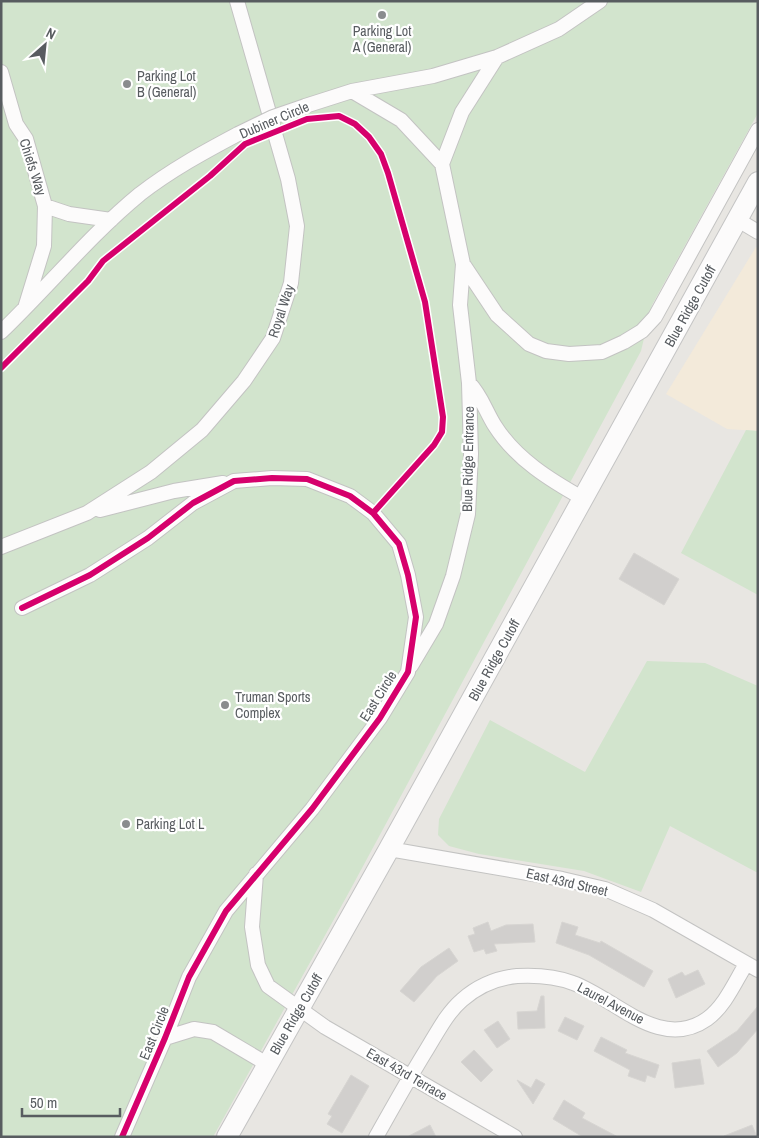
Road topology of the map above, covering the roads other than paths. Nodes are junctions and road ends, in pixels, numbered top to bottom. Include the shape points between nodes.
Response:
1 (237, 1) edge
2 (600, 1) edge
3 (497, 58) junction
4 (1, 72) edge
5 (352, 91) junction
6 (758, 130) edge
7 (442, 164) junction
8 (758, 182) edge
9 (45, 206) junction
10 (111, 220) junction
11 (738, 220) junction
12 (758, 232) edge
13 (463, 264) junction
14 (24, 310) junction
15 (1, 332) edge
16 (469, 383) junction
17 (234, 481) junction
18 (584, 498) junction
19 (87, 513) junction
20 (1, 548) edge
21 (22, 608) dead end
22 (408, 672) junction
23 (389, 849) junction
24 (256, 874) junction
25 (752, 967) edge
26 (300, 1009) junction
27 (166, 1038) junction
28 (267, 1064) junction
29 (410, 1076) junction
30 (122, 1137) edge
31 (226, 1137) edge
32 (376, 1137) edge
33 (515, 1137) edge

1 - 19 street, Royal Way via 288,179 297,226 291,283 273,338 244,381 202,430 151,472
2 - 3 street, Dubiner Circle via 558,29
3 - 5 street, Dubiner Circle via 433,76
3 - 7 street via 462,112
4 - 9 street, Chiefs Way via 16,124 26,139
5 - 7 street via 401,120
5 - 10 street, Dubiner Circle, bridge via 273,117 238,134 181,165 140,194
6 - 13 street via 655,317 642,331 602,352 569,354 546,351 529,344 497,315
7 - 13 street
8 - 11 main road, Blue Ridge Cutoff
9 - 10 street, Chiefs Way via 69,214
9 - 14 street, Chiefs Way via 44,246
10 - 14 street, Dubiner Circle
11 - 12 street
11 - 18 main road, Blue Ridge Cutoff
13 - 16 street, Blue Ridge Entrance via 460,305
14 - 15 street, Dubiner Circle
16 - 18 street via 495,427 518,454 550,480
16 - 22 street, Blue Ridge Entrance via 471,454 468,514 453,576 436,624
17 - 19 street, East Circle via 174,491
17 - 21 street, East Circle via 193,503 148,538 90,575
17 - 22 street, East Circle via 307,479 350,496 373,514 399,544 408,575 416,618
18 - 23 main road, Blue Ridge Cutoff
19 - 20 street, Royal Way
22 - 24 street, East Circle via 380,718 312,809
23 - 25 street, East 43rd Street via 605,889 653,910
23 - 26 main road, Blue Ridge Cutoff
24 - 26 street via 252,927 258,965 268,986
24 - 27 street, East Circle via 226,911 189,977
25 - 29 street, Laurel Avenue via 713,1014 698,1024 671,1030 652,1026 562,979 534,976 504,978 475,990 454,1008
26 - 28 main road, Blue Ridge Cutoff
26 - 29 street, East 43rd Terrace
27 - 28 street, East Circle via 194,1029 213,1032
27 - 30 street, East Circle
28 - 31 main road, Blue Ridge Cutoff
29 - 32 street, Laurel Avenue
29 - 33 street, East 43rd Terrace

